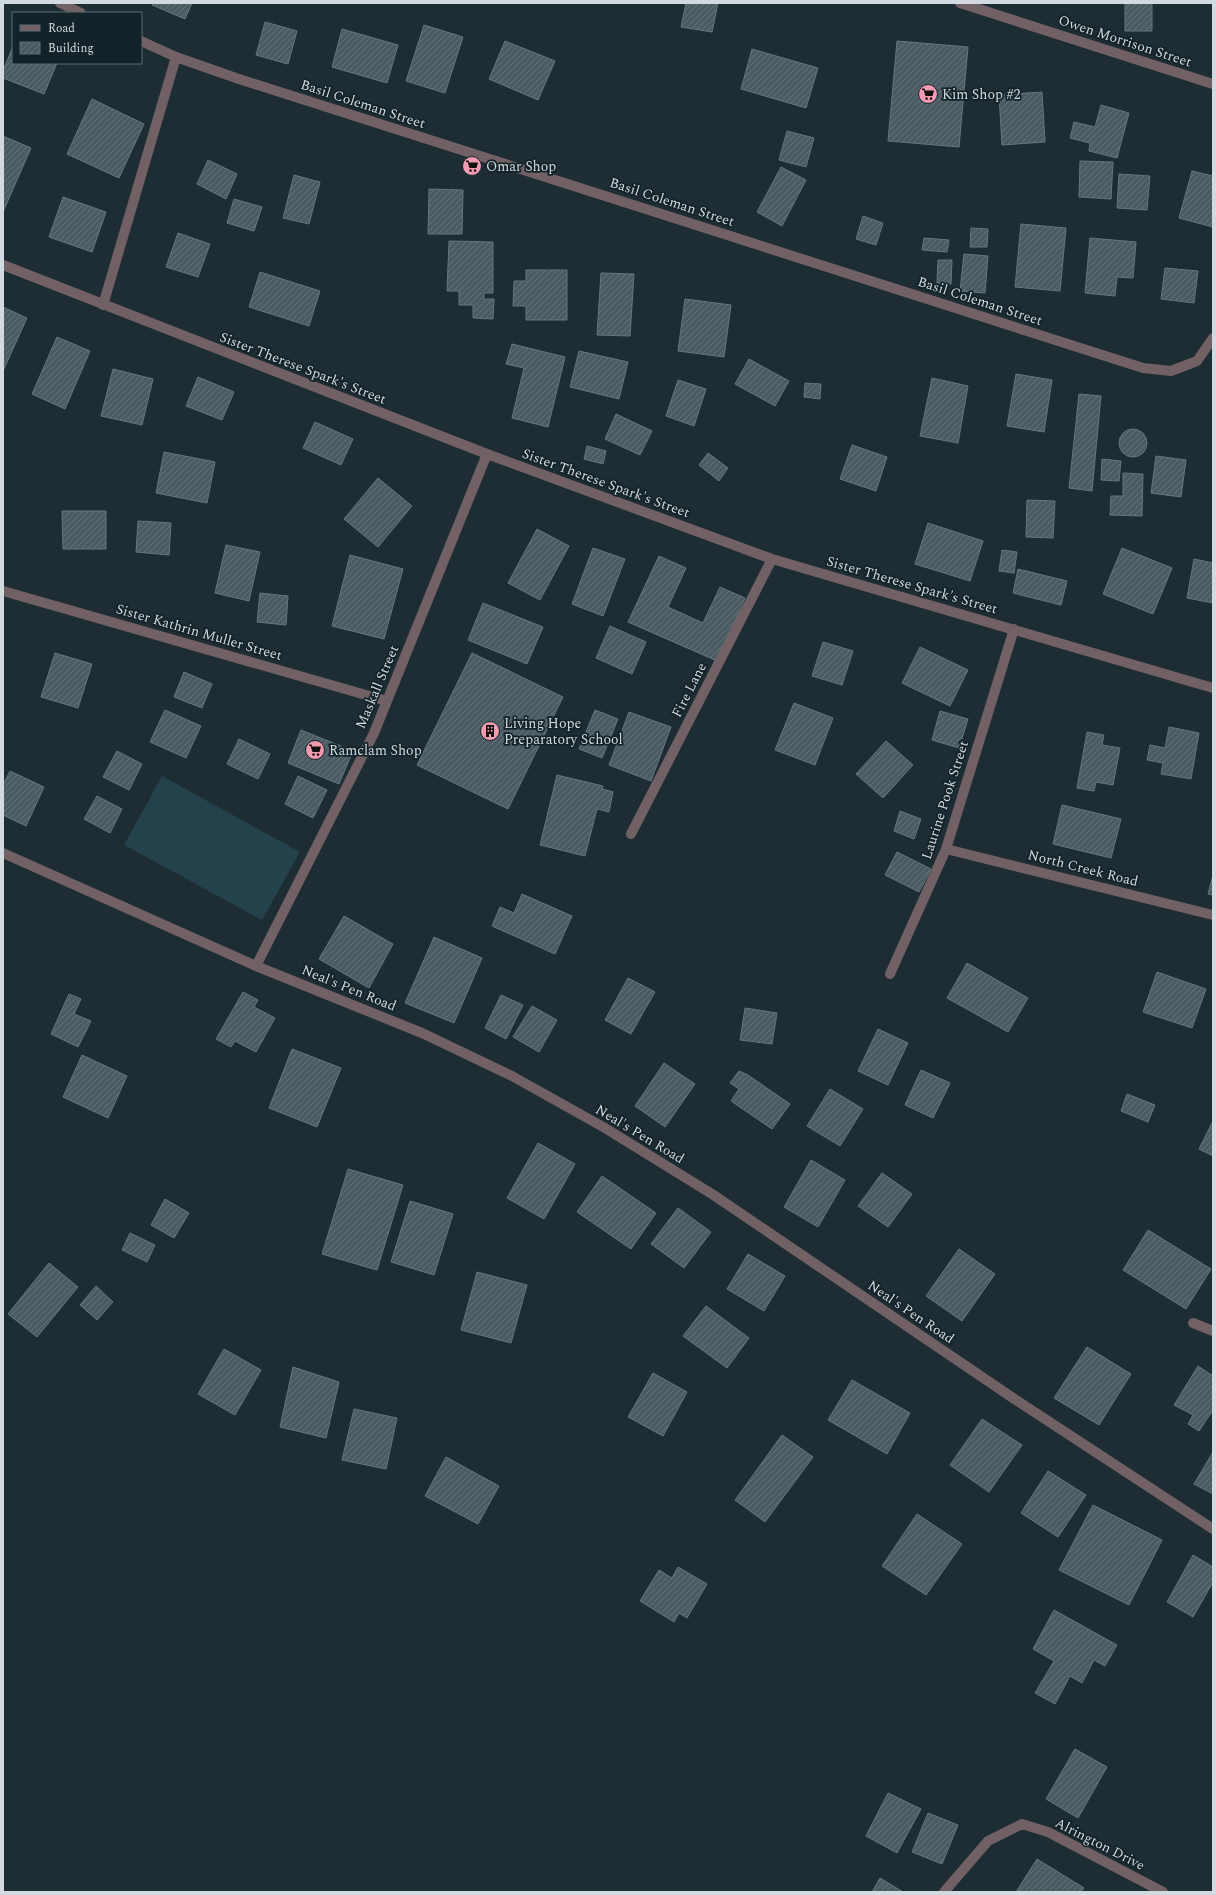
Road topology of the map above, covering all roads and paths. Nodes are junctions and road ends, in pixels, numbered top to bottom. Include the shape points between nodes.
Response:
1 (60, 3) edge
2 (960, 3) edge
3 (79, 12) edge
4 (142, 41) edge
5 (176, 57) junction
6 (1213, 84) edge
7 (3, 265) edge
8 (103, 305) junction
9 (1213, 338) edge
10 (487, 454) junction
11 (772, 559) junction
12 (3, 591) edge
13 (1014, 629) junction
14 (1213, 688) edge
15 (387, 701) junction
16 (631, 834) dead end
17 (946, 849) junction
18 (3, 853) edge
19 (1213, 915) edge
20 (256, 966) junction
21 (890, 974) dead end
22 (1193, 1323) dead end
23 (1213, 1331) edge
24 (1213, 1529) edge
25 (944, 1892) edge
26 (1163, 1892) edge

1 - 3 street
2 - 6 street, Owen Morrison Street
4 - 5 street, Basil Coleman Street
5 - 8 street
5 - 9 street, Basil Coleman Street via 1143,368 1170,371 1197,361
7 - 8 street, Sister Therese Spark's Street
8 - 10 street, Sister Therese Spark's Street
10 - 11 street, Sister Therese Spark's Street
10 - 15 street, Maskall Street
11 - 13 street, Sister Therese Spark's Street
11 - 16 street, Fire Lane
12 - 15 street, Sister Kathrin Muller Street
13 - 14 street, Sister Therese Spark's Street
13 - 17 street, Laurine Pook Street
15 - 20 street, Maskall Street via 374,733
17 - 19 street, North Creek Road
17 - 21 street, Laurine Pook Street
18 - 20 street, Neal's Pen Road
20 - 24 street, Neal's Pen Road via 422,1033 512,1076 605,1128 712,1194 1013,1398
22 - 23 street
25 - 26 street, Alrington Drive via 988,1841 1022,1824 1048,1832

